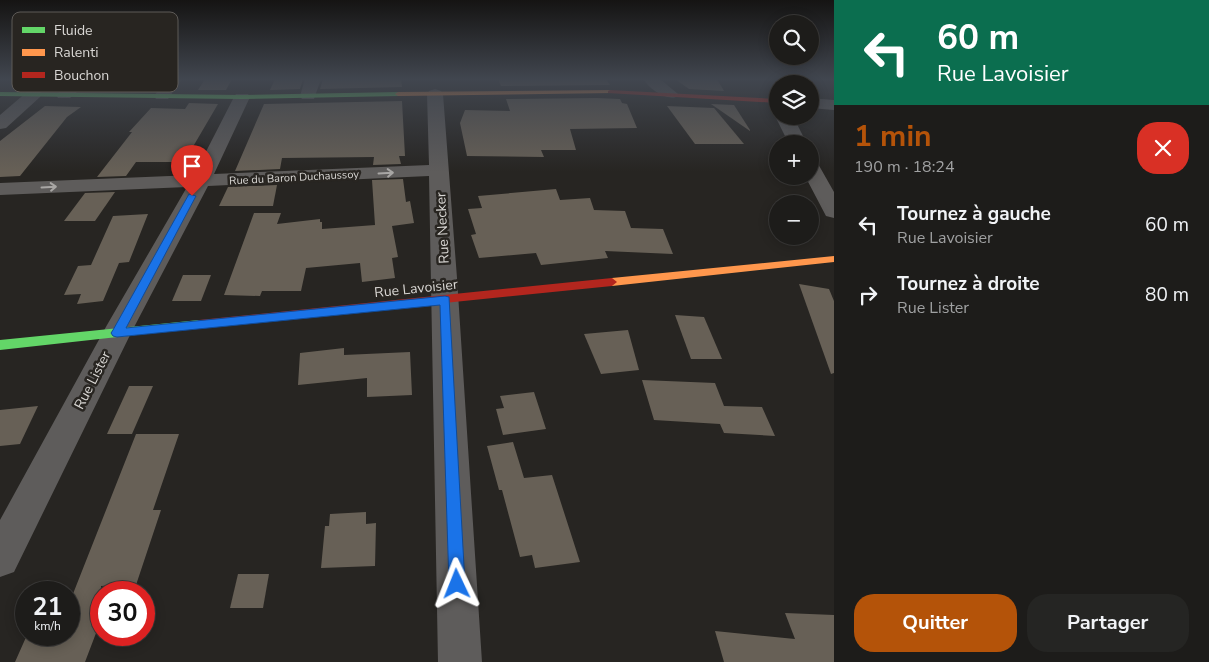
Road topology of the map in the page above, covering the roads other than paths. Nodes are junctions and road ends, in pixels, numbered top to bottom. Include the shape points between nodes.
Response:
1 (16, 110) edge
2 (236, 110) edge
3 (435, 110) edge
4 (0, 124) edge
5 (439, 170) junction
6 (201, 180) junction
7 (819, 183) edge
8 (0, 189) edge
9 (834, 211) edge
10 (834, 259) edge
11 (445, 300) junction
12 (117, 333) junction
13 (0, 345) edge
14 (0, 558) edge
15 (460, 662) edge

1 - 4 street
2 - 6 street, Rue Lister
3 - 5 street, Rue Necker
6 -> 5 street, Rue du Baron Duchaussoy
5 - 11 street, Rue Necker
8 -> 6 street, Rue du Baron Duchaussoy
6 - 12 street, Rue Lister
7 - 9 street
10 - 11 street, Rue Lavoisier
11 - 12 street, Rue Lavoisier
11 - 15 street, Rue Necker
12 - 13 street, Rue Lavoisier
12 - 14 street, Rue Lister

